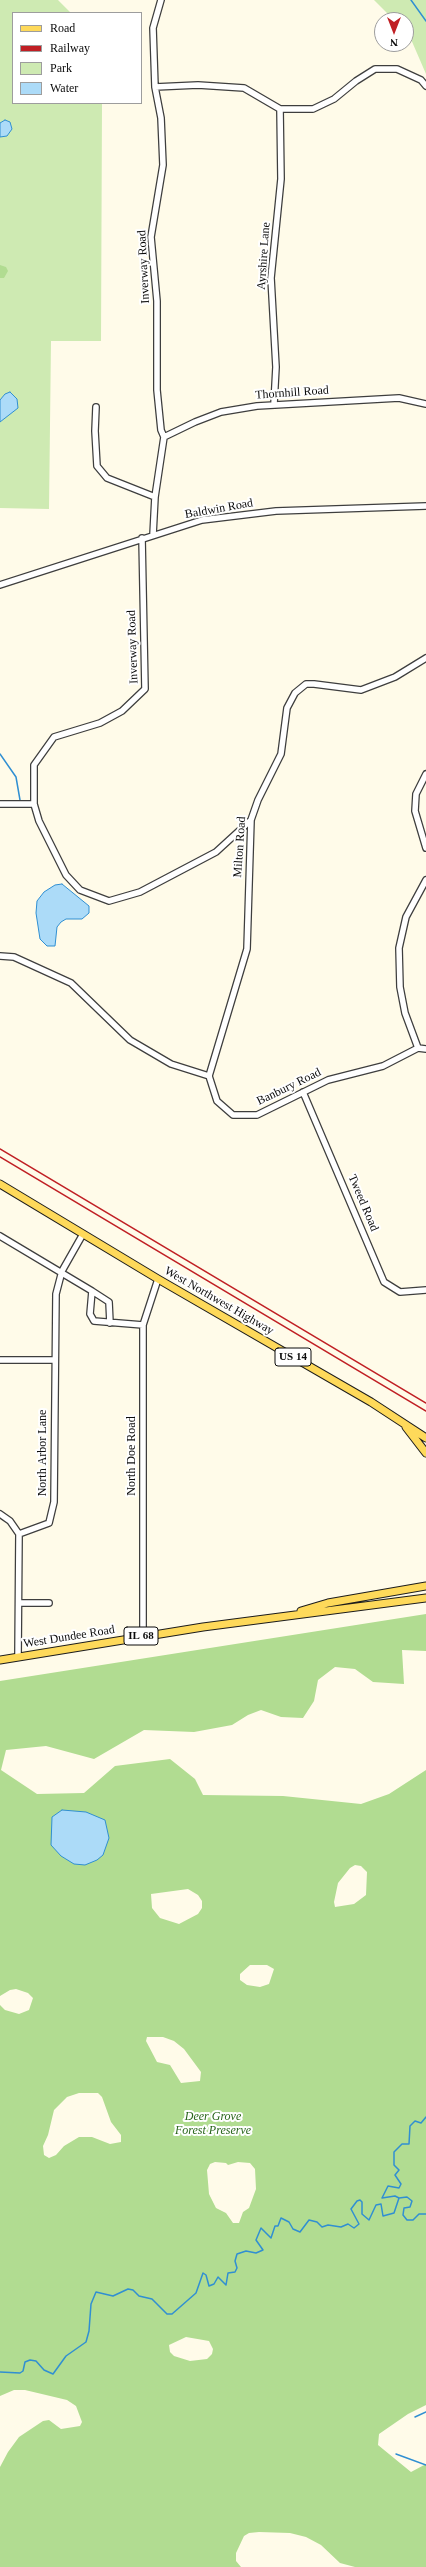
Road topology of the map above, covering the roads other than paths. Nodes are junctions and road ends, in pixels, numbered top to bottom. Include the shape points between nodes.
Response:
1 (160, 0) edge
2 (426, 86) edge
3 (155, 87) junction
4 (280, 109) junction
5 (274, 404) junction
6 (426, 404) edge
7 (96, 407) dead end
8 (164, 437) junction
9 (155, 497) junction
10 (426, 506) edge
11 (153, 534) junction
12 (142, 538) junction
13 (0, 585) edge
14 (426, 658) edge
15 (426, 774) edge
16 (0, 804) edge
17 (34, 804) junction
18 (251, 820) junction
19 (426, 848) edge
20 (426, 880) edge
21 (0, 956) edge
22 (418, 1048) junction
23 (426, 1049) edge
24 (209, 1076) junction
25 (303, 1092) junction
26 (0, 1184) edge
27 (83, 1234) junction
28 (0, 1236) edge
29 (62, 1272) junction
30 (158, 1279) junction
31 (426, 1290) edge
32 (92, 1291) junction
33 (110, 1323) junction
34 (143, 1325) junction
35 (0, 1360) edge
36 (54, 1360) junction
37 (402, 1422) junction
38 (426, 1438) edge
39 (426, 1453) edge
40 (0, 1514) edge
41 (19, 1534) junction
42 (426, 1586) edge
43 (426, 1598) edge
44 (20, 1603) junction
45 (49, 1603) dead end
46 (283, 1616) junction
47 (142, 1636) junction
48 (18, 1656) junction
49 (0, 1660) edge

1 - 3 street, Inverway Road via 152,28
2 - 4 street via 421,80 397,69 374,69 334,99 313,110
3 - 4 street via 198,85 244,88
3 - 8 street, Inverway Road via 161,118 163,165 151,237 157,301 157,390
4 - 5 street, Ayrshire Lane via 281,179 271,278 276,367
5 - 6 street, Thornhill Road via 399,398
5 - 8 street, Thornhill Road via 221,412
7 - 9 street via 97,466 107,478
8 - 9 street, Inverway Road
9 - 11 street, Inverway Road
10 - 11 street, Baldwin Road via 256,513 202,520
11 - 12 street, Baldwin Road
12 - 13 street, Baldwin Road
12 - 17 street, Inverway Road via 145,690 122,711 100,723 54,737 34,765
14 - 18 street, Milton Road via 395,677 361,690 306,684 295,693 287,708 281,754
15 - 19 street via 418,787 415,811
16 - 17 street
17 - 18 street, Inverway Road via 44,834 66,875 80,890 109,901 140,892 216,852
18 - 24 street, Milton Road via 247,950
20 - 22 street via 406,917 399,948 400,983 405,1013
21 - 24 street via 14,957 72,982 130,1040 170,1064
22 - 23 street
22 - 25 street, Banbury Road via 383,1066 328,1080
24 - 25 street, Banbury Road via 217,1101 232,1115 257,1115
25 - 31 street, Tweed Road via 384,1282 400,1292
26 - 27 main road, West Northwest Highway / US 14
27 - 29 street, North Arbor Lane
27 - 30 main road, West Northwest Highway / US 14
28 - 29 street
29 - 32 street
29 - 36 street, North Arbor Lane via 56,1294
30 - 34 street, North Doe Road
30 - 37 main road, West Northwest Highway / US 14
32 - 33 street via 109,1302
32 - 33 street via 90,1314 94,1321
33 - 34 street
34 - 47 street, North Doe Road
35 - 36 street
36 - 41 street, North Arbor Lane via 52,1511 49,1523
37 - 38 main road, West Northwest Highway / US 14
37 - 39 main road
40 - 41 street via 10,1521
41 - 44 street
42 - 46 main road, West Dundee Road / IL 68 via 328,1603
43 - 46 main road, West Dundee Road / IL 68
44 - 45 street
44 - 48 street
46 - 47 main road, West Dundee Road / IL 68
47 - 48 main road, West Dundee Road / IL 68
48 - 49 main road, West Dundee Road / IL 68

